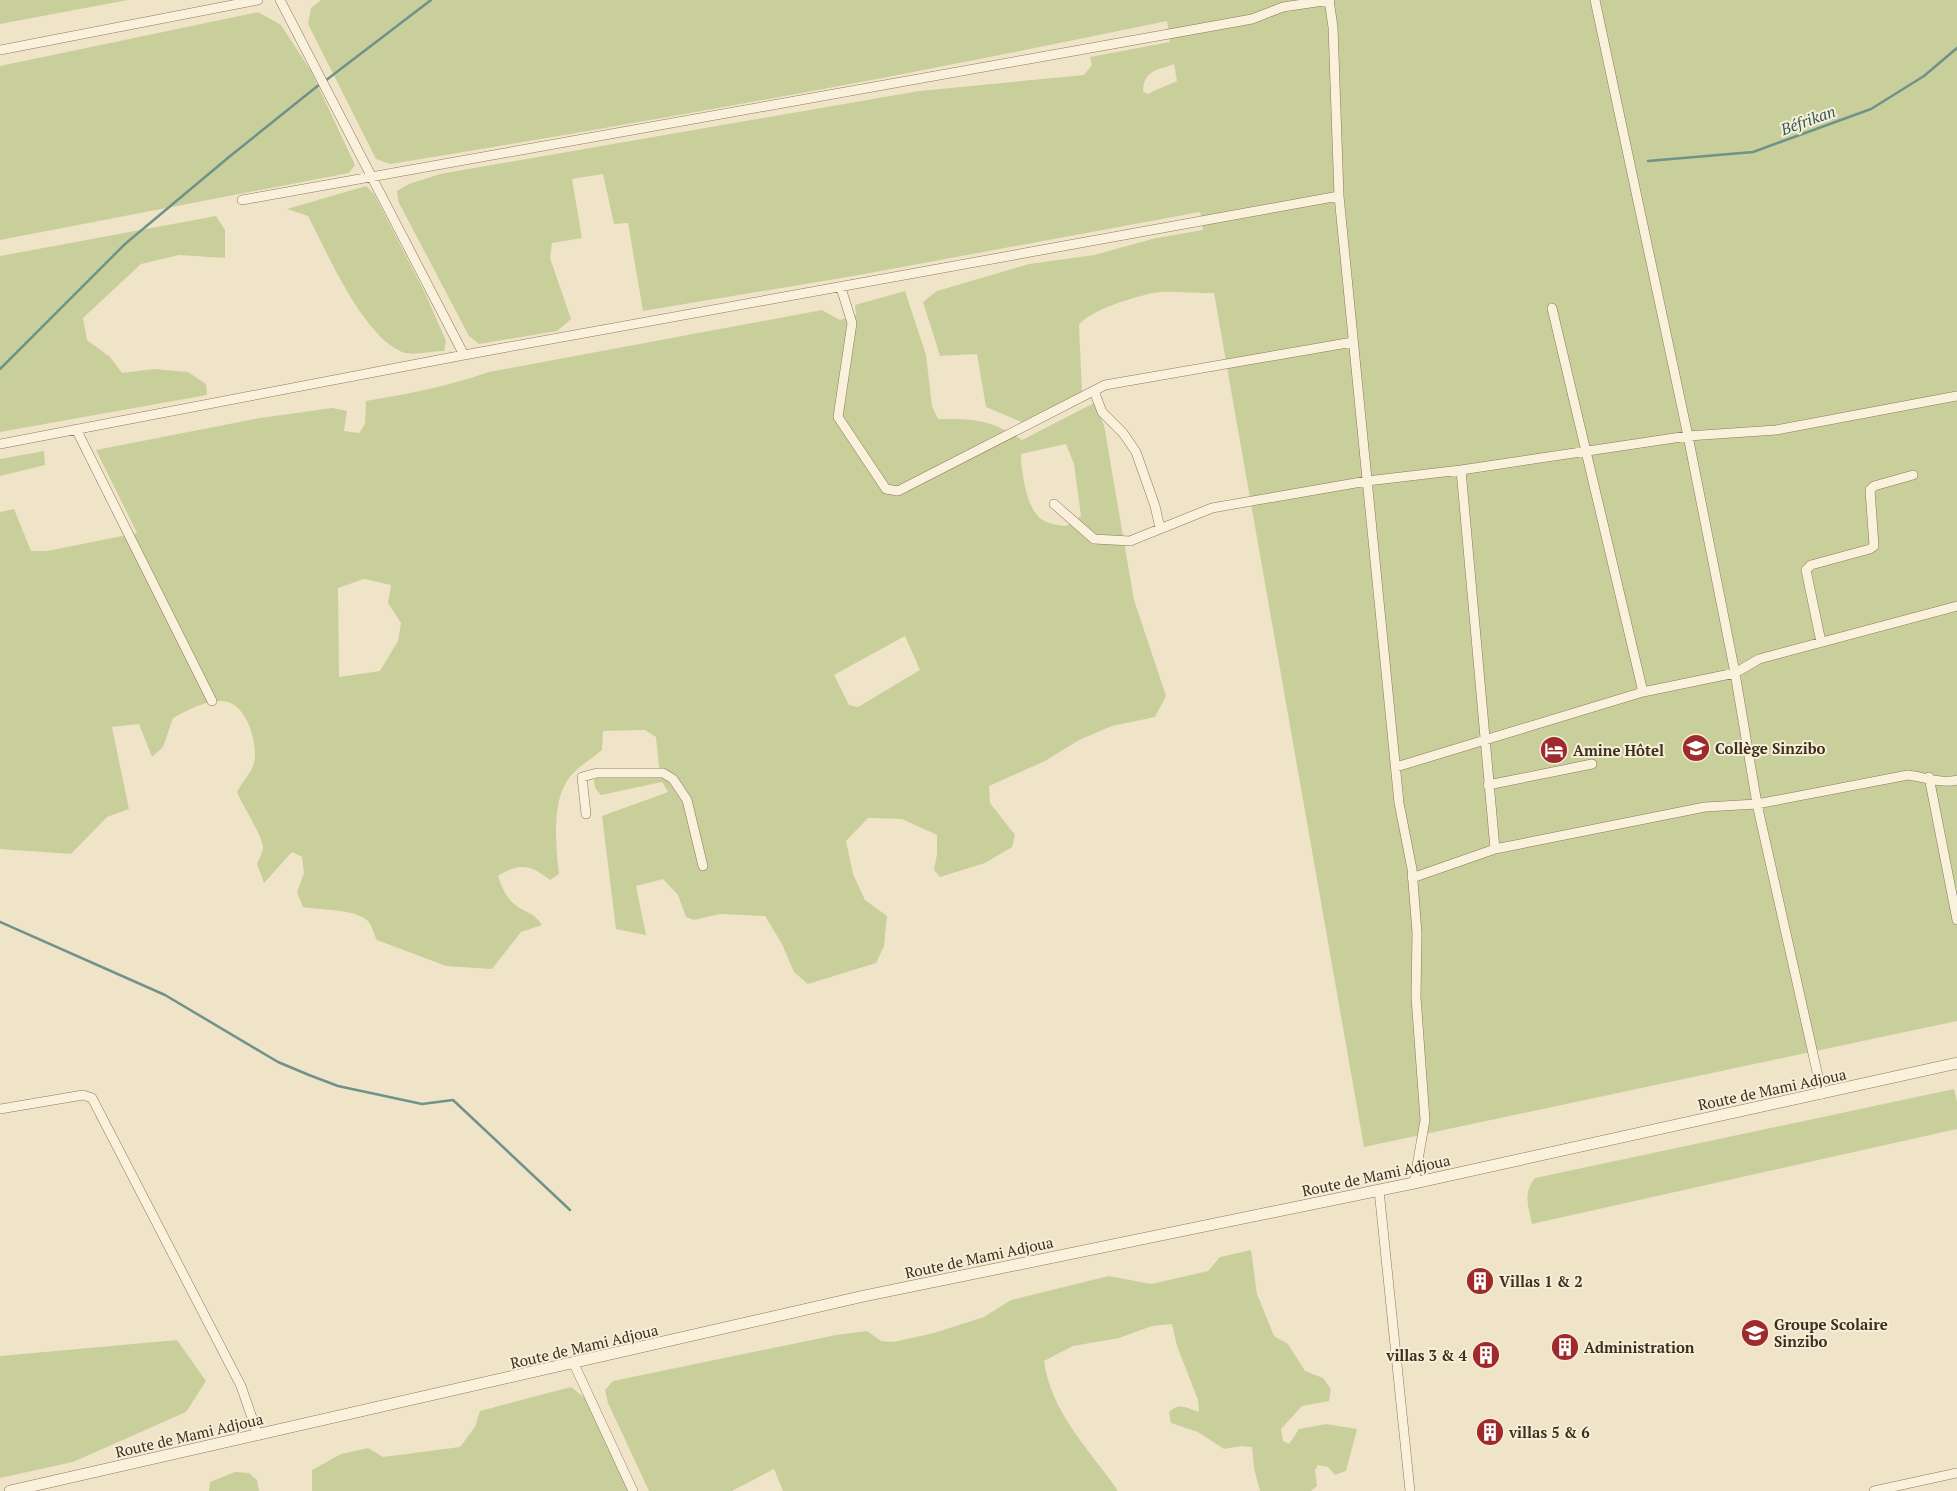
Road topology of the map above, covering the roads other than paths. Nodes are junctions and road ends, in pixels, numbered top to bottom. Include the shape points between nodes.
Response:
1 (258, 0) edge
2 (280, 0) edge
3 (1329, 0) edge
4 (1595, 0) edge
5 (0, 50) edge
6 (370, 176) junction
7 (1339, 196) junction
8 (242, 200) dead end
9 (841, 288) junction
10 (1552, 308) dead end
11 (1353, 342) junction
12 (464, 355) junction
13 (1094, 391) junction
14 (1957, 396) edge
15 (76, 429) junction
16 (1688, 436) junction
17 (0, 444) edge
18 (1586, 451) junction
19 (1461, 470) junction
20 (1913, 475) dead end
21 (1367, 481) junction
22 (1054, 504) dead end
23 (1160, 528) junction
24 (1957, 606) edge
25 (1821, 642) junction
26 (1735, 673) junction
27 (1643, 692) junction
28 (212, 701) dead end
29 (1484, 741) junction
30 (1592, 764) dead end
31 (1396, 767) junction
32 (1929, 777) junction
33 (1957, 780) edge
34 (1488, 785) junction
35 (1757, 804) junction
36 (586, 814) dead end
37 (1495, 849) junction
38 (703, 866) dead end
39 (1412, 878) junction
40 (1957, 920) edge
41 (1957, 1063) edge
42 (1822, 1094) junction
43 (0, 1109) edge
44 (1414, 1183) junction
45 (1379, 1190) junction
46 (574, 1364) junction
47 (258, 1435) junction
48 (1957, 1473) edge
49 (10, 1491) edge
50 (633, 1491) edge
51 (1410, 1491) edge
52 (1874, 1491) edge

1 - 5 street
2 - 6 street
3 - 6 street via 1283,7 1252,19
3 - 7 street via 1333,27
4 - 16 street
6 - 8 street
6 - 12 street
7 - 9 street
7 - 11 street
9 - 12 street
9 - 13 street via 852,323 838,418 886,489 898,491
10 - 18 street
11 - 13 street via 1106,385
11 - 21 street
12 - 15 street
13 - 23 street via 1102,412 1136,452
14 - 16 street via 1776,430
15 - 17 street
15 - 28 street
16 - 18 street
16 - 26 street
18 - 19 street
18 - 27 street
19 - 21 street
19 - 29 street
20 - 25 street via 1870,490 1874,546 1812,565 1806,570
21 - 23 street via 1212,508
21 - 31 street
22 - 23 street via 1094,539 1130,541
24 - 25 street
25 - 26 street via 1759,659
26 - 27 street
26 - 35 street
27 - 29 street
29 - 31 street
29 - 34 street
30 - 34 street
31 - 39 street
32 - 33 street via 1948,782
32 - 35 street via 1908,775
32 - 40 street
34 - 37 street
35 - 37 street via 1704,807
35 - 42 street
36 - 38 street via 582,777 597,773 663,773 672,779 687,800
37 - 39 street
39 - 44 street via 1425,1120
41 - 42 street, Route de Mami Adjoua
42 - 44 street, Route de Mami Adjoua
43 - 47 street via 83,1095 92,1098 241,1386
44 - 45 street, Route de Mami Adjoua
45 - 46 street, Route de Mami Adjoua via 864,1296
45 - 51 street
46 - 47 street, Route de Mami Adjoua
46 - 50 street
47 - 49 street, Route de Mami Adjoua
48 - 52 street

